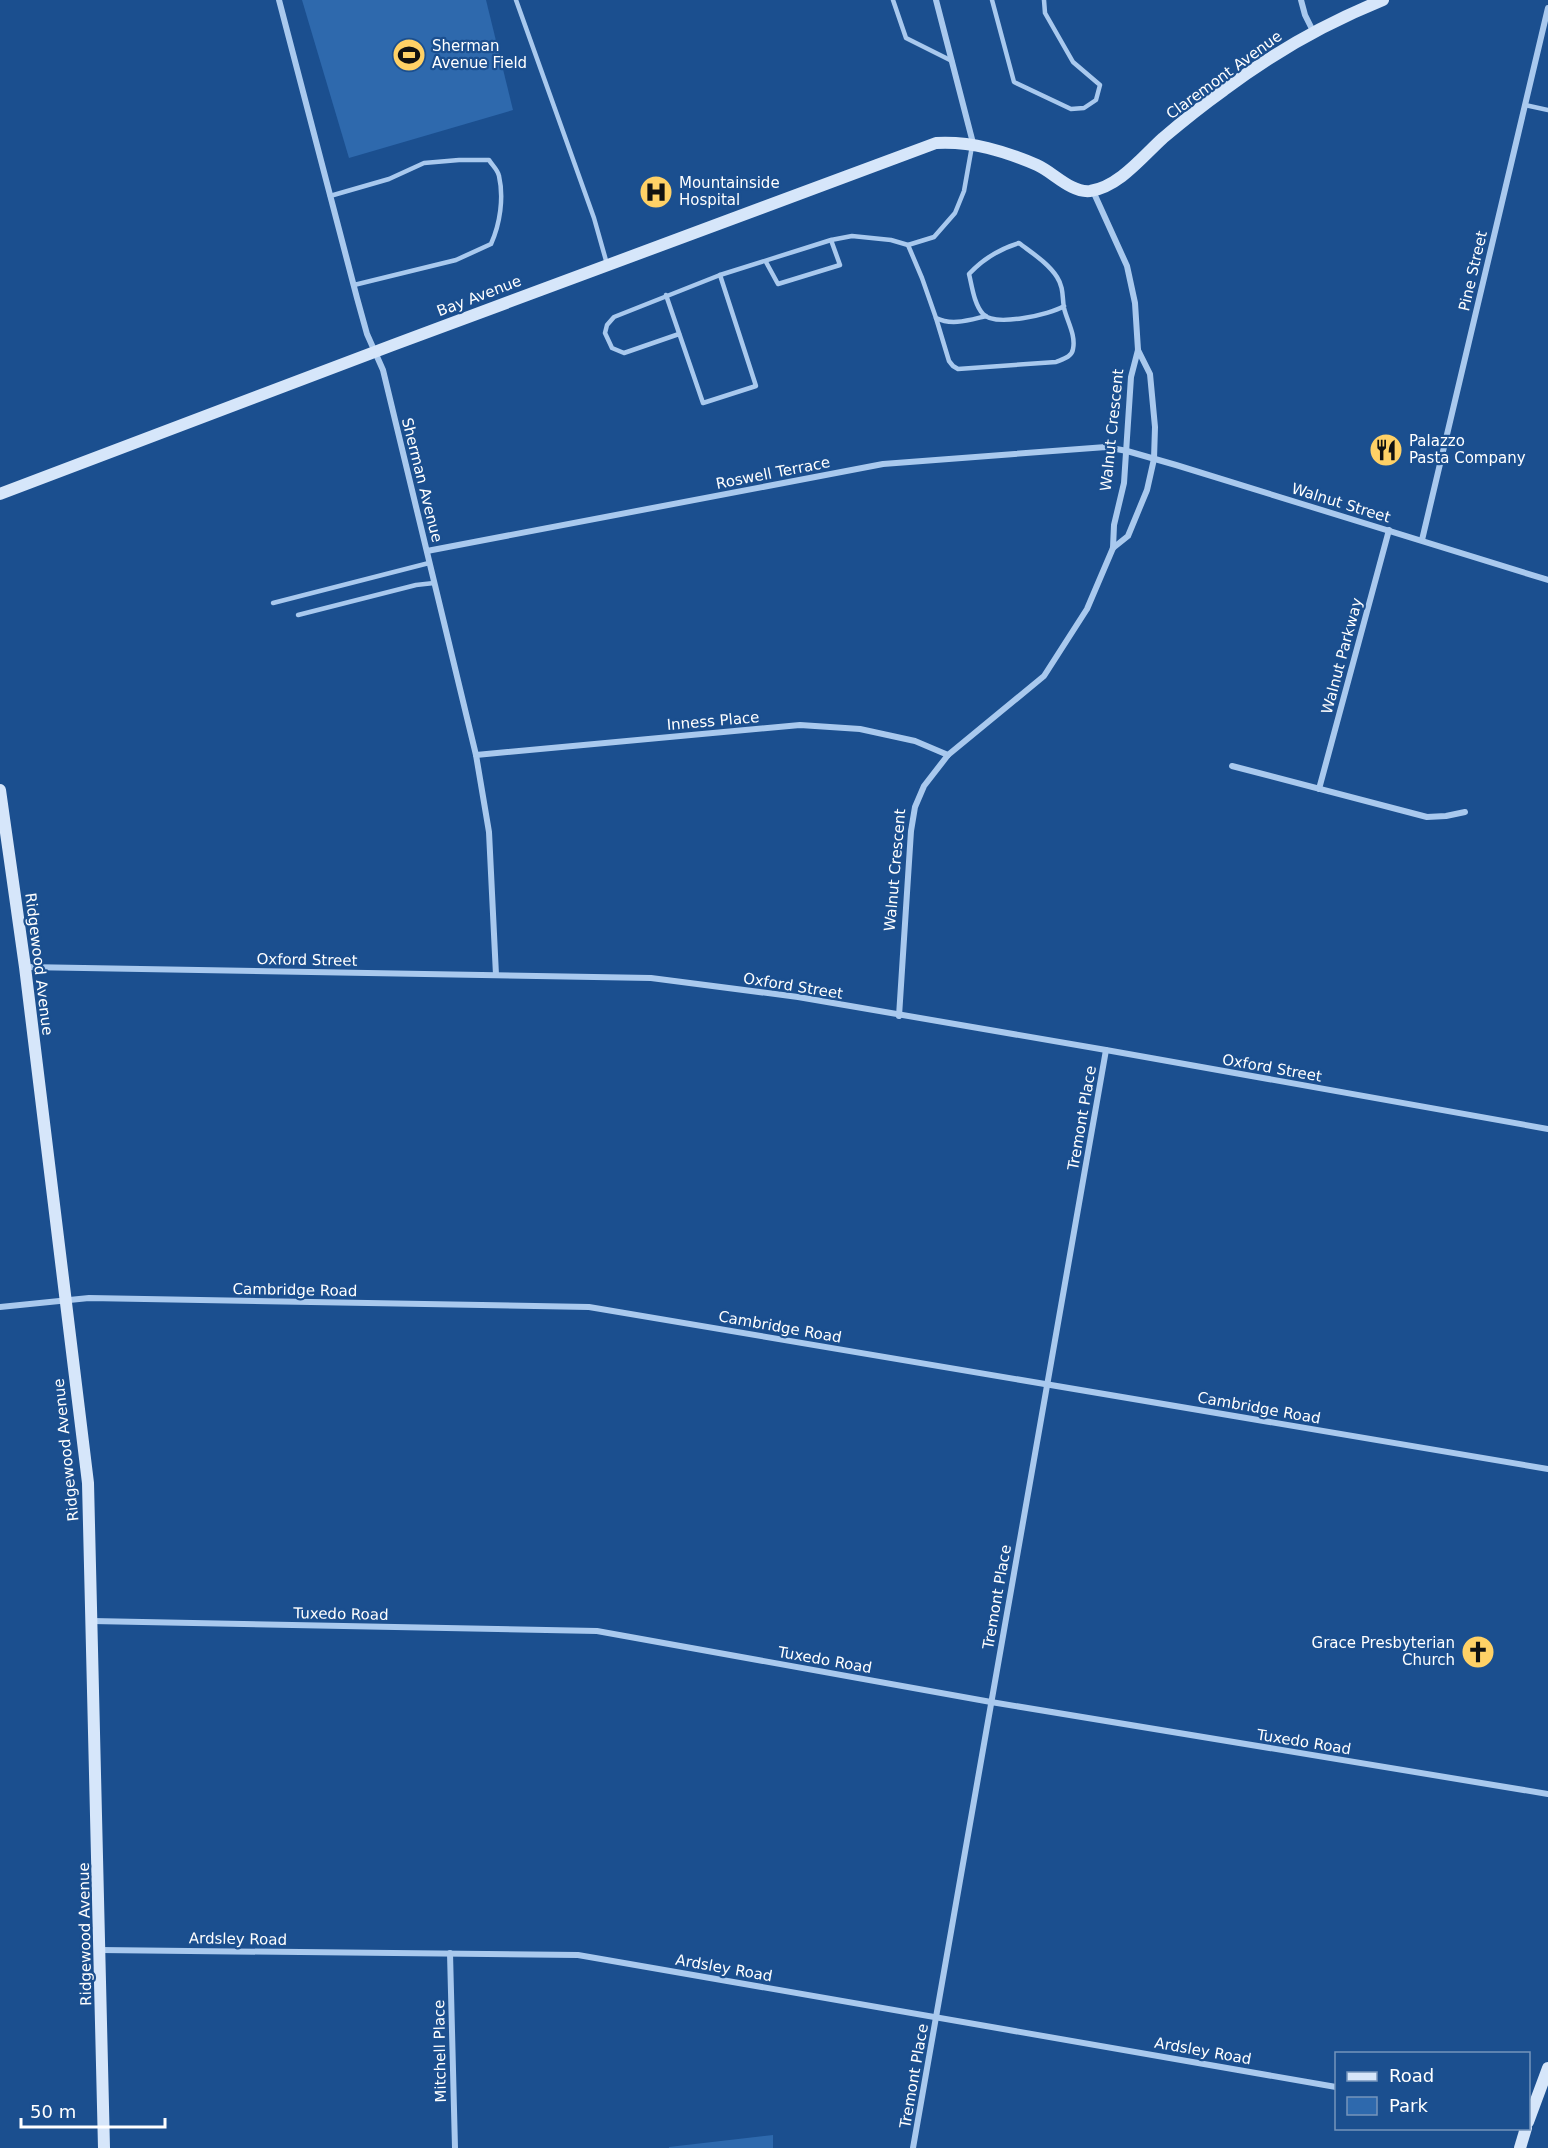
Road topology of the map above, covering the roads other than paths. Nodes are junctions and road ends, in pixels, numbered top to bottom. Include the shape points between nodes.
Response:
1 (279, 0) edge
2 (516, 0) edge
3 (893, 0) edge
4 (936, 0) edge
5 (992, 0) edge
6 (1044, 0) edge
7 (1301, 0) edge
8 (1383, 0) edge
9 (1548, 8) edge
10 (1313, 32) junction
11 (1540, 36) junction
12 (1548, 37) edge
13 (952, 61) junction
14 (1525, 105) junction
15 (1548, 110) edge
16 (973, 143) junction
17 (1093, 190) junction
18 (330, 196) junction
19 (831, 240) junction
20 (908, 245) junction
21 (766, 262) junction
22 (607, 264) junction
23 (720, 275) junction
24 (354, 285) junction
25 (666, 295) junction
26 (1064, 306) junction
27 (986, 316) junction
28 (936, 318) junction
29 (680, 334) junction
30 (1138, 350) junction
31 (375, 351) junction
32 (1127, 451) junction
33 (1155, 459) junction
34 (0, 494) edge
35 (1389, 530) junction
36 (1422, 540) junction
37 (1113, 548) junction
38 (427, 551) junction
39 (429, 563) junction
40 (1548, 580) edge
41 (434, 583) junction
42 (273, 603) dead end
43 (298, 615) dead end
44 (948, 754) junction
45 (476, 755) junction
46 (1232, 766) dead end
47 (1319, 789) junction
48 (0, 790) edge
49 (1465, 812) dead end
50 (24, 966) junction
51 (496, 975) junction
52 (899, 1016) junction
53 (1106, 1050) junction
54 (1548, 1129) edge
55 (65, 1300) junction
56 (0, 1307) edge
57 (1047, 1384) junction
58 (1548, 1469) edge
59 (92, 1621) junction
60 (991, 1702) junction
61 (1548, 1794) edge
62 (100, 1950) junction
63 (450, 1953) junction
64 (936, 2016) junction
65 (1548, 2068) edge
66 (1335, 2087) edge
67 (1530, 2119) edge
68 (1526, 2130) edge
69 (104, 2148) edge
70 (455, 2148) edge
71 (913, 2148) edge
72 (1521, 2148) edge

1 - 18 street, Sherman Avenue
2 - 22 lane
3 - 13 lane via 906,38
4 - 13 street
5 - 6 lane via 1014,82 1071,109 1084,108 1096,100 1100,85 1073,62 1045,13
7 - 10 street
8 - 10 street, Claremont Avenue
9 - 11 street, Pine Street
10 - 17 street, Claremont Avenue via 1225,89 1123,175
11 - 12 lane
11 - 14 street, Pine Street
13 - 16 street
14 - 15 lane
14 - 36 street, Pine Street
16 - 17 street via 1038,166 1072,187
16 - 20 lane via 964,191 955,213 934,237
16 - 22 street, Bay Avenue via 936,142
17 - 30 street, Walnut Crescent via 1129,275
18 - 24 street, Sherman Avenue
18 - 24 lane via 389,179 424,163 489,160 499,174 498,229 491,244 456,260
19 - 20 lane via 852,236
19 - 21 lane
19 - 21 lane via 840,265 778,284
20 - 28 lane
21 - 23 lane
22 - 31 street, Bay Avenue
23 - 25 lane
23 - 29 lane via 756,386 704,403
24 - 31 street, Sherman Avenue
25 - 29 lane
25 - 29 lane via 614,317 605,333 612,348 624,353
26 - 27 lane via 1003,321
26 - 27 lane via 1064,292 1057,277 1019,243 993,253 969,274 977,303
26 - 28 lane via 1073,335 1073,350 1056,362 958,369 949,360
27 - 28 lane via 959,322
30 - 32 street, Walnut Crescent via 1131,377
30 - 33 street, Walnut Crescent via 1150,374
31 - 34 street, Bay Avenue
31 - 38 street, Sherman Avenue
32 - 33 street, Walnut Street
32 - 37 street, Walnut Crescent
32 - 38 street, Roswell Terrace via 1097,448 884,464
33 - 35 street, Walnut Street
33 - 37 street, Walnut Crescent via 1128,536
35 - 36 street, Walnut Street
35 - 47 street, Walnut Parkway
36 - 40 street, Walnut Street
37 - 44 street, Walnut Crescent via 1087,609 1044,676
38 - 39 street, Sherman Avenue
39 - 41 street, Sherman Avenue
39 - 42 lane
41 - 43 lane
41 - 45 street, Sherman Avenue
44 - 45 street, Inness Place via 915,741 860,729 800,725
44 - 52 street, Walnut Crescent via 924,786 915,807
45 - 51 street, Sherman Avenue via 489,831
46 - 47 street
47 - 49 street via 1427,817
48 - 50 street, Ridgewood Avenue
50 - 51 street, Oxford Street
50 - 55 street, Ridgewood Avenue
51 - 52 street, Oxford Street via 651,978
52 - 53 street, Oxford Street
53 - 54 street, Oxford Street
53 - 57 street, Tremont Place
55 - 56 street, Cambridge Road
55 - 57 street, Cambridge Road via 589,1307
55 - 59 street, Ridgewood Avenue via 88,1483
57 - 58 street, Cambridge Road
57 - 60 street, Tremont Place
59 - 60 street, Tuxedo Road via 597,1631
59 - 62 street, Ridgewood Avenue
60 - 61 street, Tuxedo Road
60 - 64 street, Tremont Place
62 - 63 street, Ardsley Road
62 - 69 street, Ridgewood Avenue
63 - 64 street, Ardsley Road via 578,1955
63 - 70 street, Mitchell Place
64 - 66 street, Ardsley Road
64 - 71 street, Tremont Place
65 - 67 street
68 - 72 street

